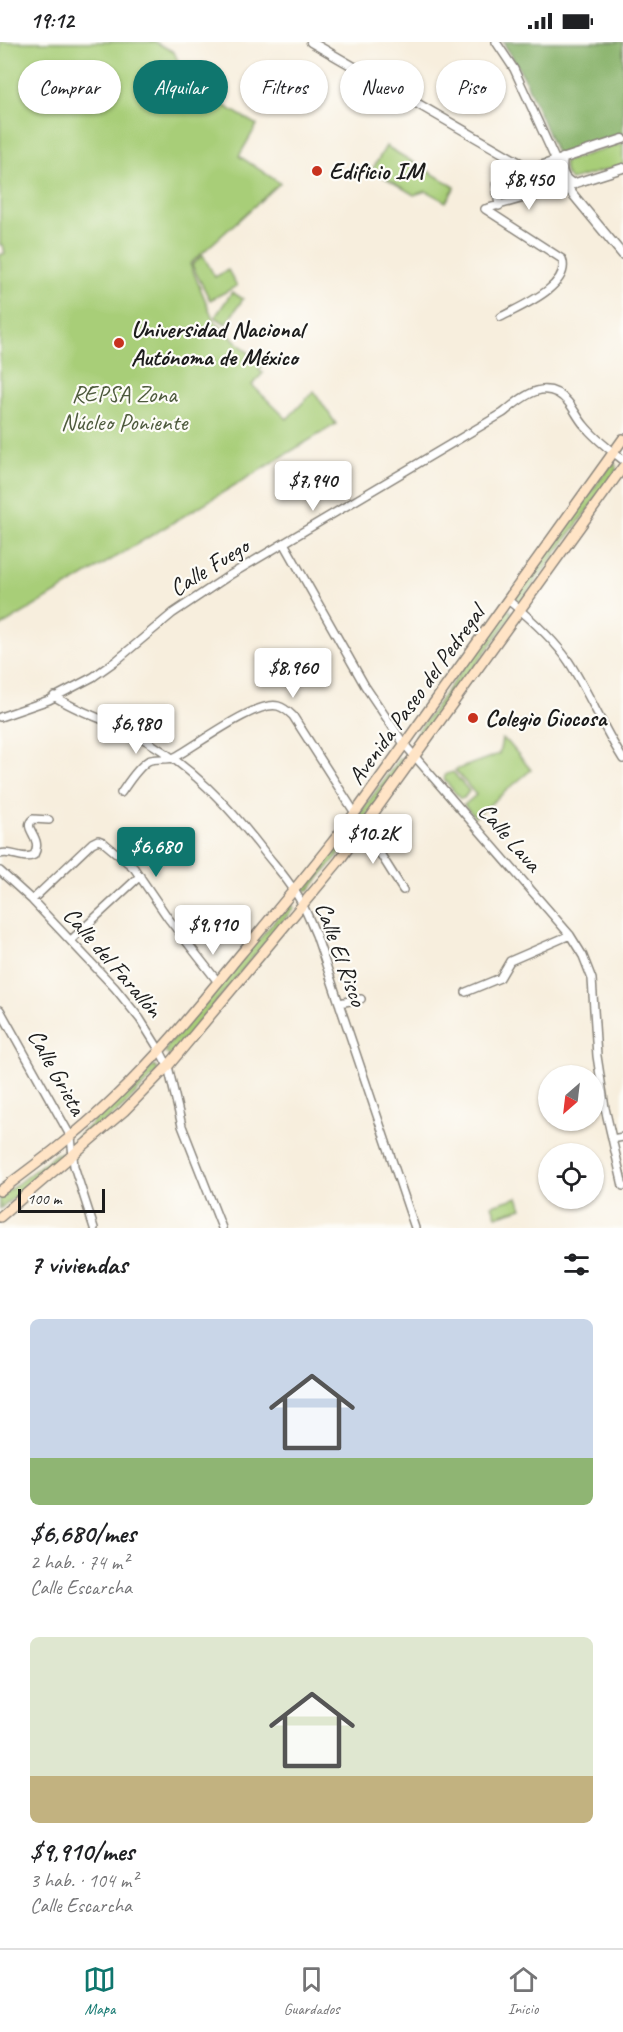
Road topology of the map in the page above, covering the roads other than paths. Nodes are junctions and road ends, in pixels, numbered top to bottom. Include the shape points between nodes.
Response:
1 (311, 42) edge
2 (496, 42) edge
3 (623, 139) edge
4 (511, 158) junction
5 (560, 160) junction
6 (623, 168) edge
7 (531, 170) junction
8 (499, 181) junction
9 (570, 185) junction
10 (499, 206) junction
11 (623, 255) edge
12 (501, 318) dead end
13 (623, 440) edge
14 (614, 452) junction
15 (623, 460) edge
16 (623, 467) edge
17 (285, 543) junction
18 (508, 600) junction
19 (520, 610) junction
20 (54, 696) junction
21 (0, 717) edge
22 (404, 744) junction
23 (415, 757) junction
24 (173, 758) junction
25 (623, 759) edge
26 (120, 793) dead end
27 (355, 813) junction
28 (49, 820) dead end
29 (364, 828) junction
30 (0, 854) edge
31 (0, 871) edge
32 (140, 876) junction
33 (294, 890) junction
34 (403, 890) dead end
35 (32, 900) junction
36 (302, 903) junction
37 (570, 935) junction
38 (71, 940) junction
39 (218, 982) junction
40 (466, 992) dead end
41 (362, 999) dead end
42 (339, 1003) junction
43 (0, 1010) edge
44 (160, 1051) junction
45 (168, 1066) junction
46 (71, 1137) junction
47 (623, 1137) edge
48 (612, 1139) junction
49 (74, 1155) junction
50 (623, 1186) edge
51 (0, 1191) edge
52 (0, 1217) edge
53 (94, 1228) edge
54 (222, 1228) edge
55 (415, 1228) edge

1 - 4 street
2 - 5 street
3 - 5 street
4 - 7 street
4 - 8 street
5 - 7 street
5 - 9 street
6 - 9 street
7 - 8 street
7 - 9 street via 558,185
8 - 10 street
9 - 10 street
9 - 11 street
10 - 12 street via 484,210 562,259 563,264 554,285
13 - 14 main road, Avenida Paseo del Pedregal
14 - 15 street, Calle Fuego
14 - 17 street, Calle Fuego via 588,430 561,396 546,390 533,391 503,413
14 - 18 main road, Avenida Paseo del Pedregal
16 - 19 main road, Avenida Paseo del Pedregal
17 - 20 street, Calle Fuego via 172,613 93,677
17 - 22 street, Calle Lava via 364,686
18 - 19 street
18 - 22 main road, Avenida Paseo del Pedregal
19 - 23 main road, Avenida Paseo del Pedregal
19 - 25 street via 570,663
20 - 21 street, Calle Fuego
20 - 24 street, Calle El Risco via 70,707 138,736
22 - 23 street, Calle Lava
22 - 27 main road, Avenida Paseo del Pedregal
23 - 29 main road, Avenida Paseo del Pedregal
23 - 37 street, Calle Lava
24 - 26 street via 145,763
24 - 27 street via 213,731 265,706 277,705 293,716
24 - 33 street, Calle El Risco via 240,820
27 - 33 main road, Avenida Paseo del Pedregal
28 - 30 street via 33,819 28,823 37,841 34,855 29,858
29 - 34 street
29 - 36 main road, Avenida Paseo del Pedregal
31 - 35 street, Calle del Farallón
32 - 35 street via 110,846 98,840
32 - 38 street
32 - 39 street
33 - 36 street, Calle El Risco
33 - 39 main road, Avenida Paseo del Pedregal
35 - 38 street, Calle del Farallón
36 - 42 street, Calle El Risco
36 - 45 main road, Avenida Paseo del Pedregal
37 - 40 street via 510,961 500,978
37 - 48 street, Calle Lava via 592,979 597,1056
38 - 44 street, Calle del Farallón via 129,1004
39 - 44 main road, Avenida Paseo del Pedregal
41 - 42 street
42 - 55 street, Calle El Risco
43 - 46 street, Calle Grieta
44 - 45 street, Calle del Farallón
44 - 46 main road, Avenida Paseo del Pedregal
45 - 49 main road, Avenida Paseo del Pedregal
45 - 54 street, Calle del Farallón via 182,1126
46 - 49 street, Calle Grieta
46 - 51 main road, Avenida Paseo del Pedregal
47 - 48 street
48 - 50 street, Calle Lava
49 - 52 main road, Avenida Paseo del Pedregal
49 - 53 street, Calle Grieta

